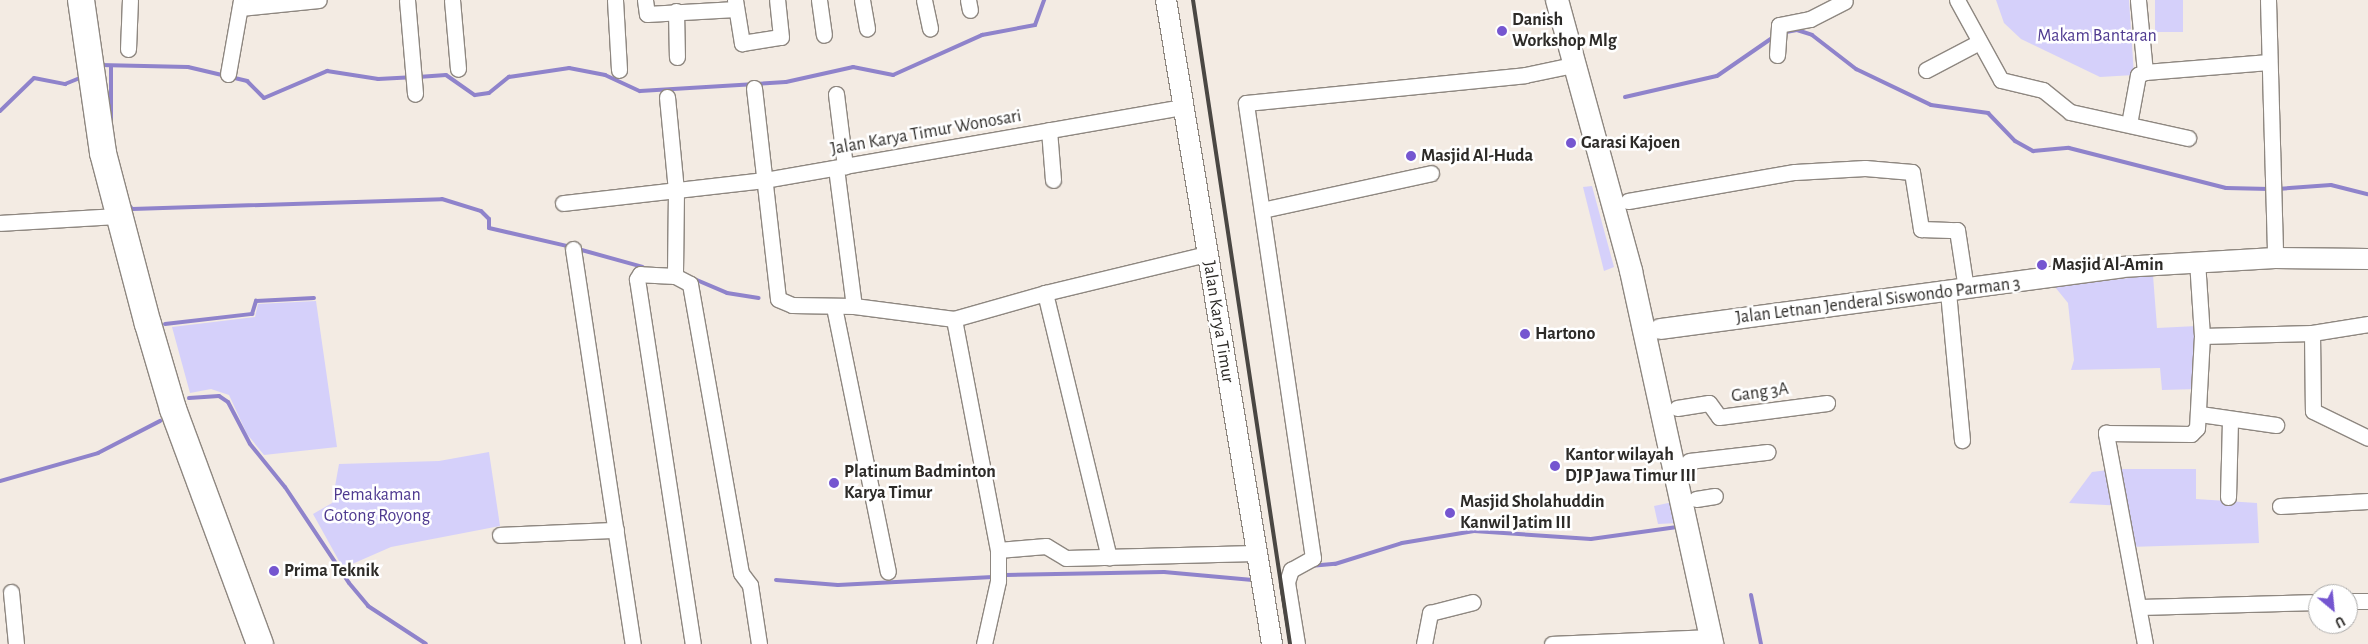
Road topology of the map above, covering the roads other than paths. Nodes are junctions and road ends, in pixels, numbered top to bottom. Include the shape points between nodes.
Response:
1 (81, 0) edge
2 (130, 0) edge
3 (319, 0) edge
4 (407, 0) edge
5 (452, 0) edge
6 (615, 0) edge
7 (645, 0) edge
8 (777, 0) edge
9 (819, 0) edge
10 (862, 0) edge
11 (924, 0) edge
12 (1166, 0) edge
13 (1557, 0) edge
14 (1846, 0) edge
15 (1957, 0) edge
16 (2138, 0) edge
17 (2268, 0) edge
18 (241, 4) edge
19 (735, 5) edge
20 (676, 11) junction
21 (1571, 15) edge
22 (930, 28) dead end
23 (867, 29) dead end
24 (824, 35) dead end
25 (1777, 42) dead end
26 (1979, 42) junction
27 (128, 49) dead end
28 (677, 57) dead end
29 (2269, 62) junction
30 (1577, 64) junction
31 (458, 69) dead end
32 (619, 70) dead end
33 (1926, 70) dead end
34 (2145, 72) junction
35 (228, 74) dead end
36 (415, 83) dead end
37 (754, 88) dead end
38 (836, 94) dead end
39 (667, 97) dead end
40 (1183, 107) junction
41 (2129, 124) junction
42 (1048, 130) junction
43 (2188, 138) dead end
44 (841, 167) junction
45 (1431, 173) dead end
46 (764, 180) junction
47 (1054, 180) dead end
48 (676, 191) junction
49 (1628, 201) junction
50 (563, 203) dead end
51 (1262, 210) junction
52 (118, 216) junction
53 (0, 223) edge
54 (573, 249) dead end
55 (1206, 254) junction
56 (2275, 258) junction
57 (2368, 259) edge
58 (2197, 262) junction
59 (675, 276) junction
60 (1957, 290) junction
61 (1045, 293) junction
62 (854, 306) junction
63 (834, 307) junction
64 (954, 319) junction
65 (2368, 324) edge
66 (1660, 329) junction
67 (2312, 333) junction
68 (2202, 336) junction
69 (1828, 402) dead end
70 (1677, 408) junction
71 (2200, 414) junction
72 (2230, 420) junction
73 (2276, 425) dead end
74 (2368, 438) edge
75 (1962, 440) dead end
76 (1767, 452) dead end
77 (1689, 461) junction
78 (2228, 497) dead end
79 (2368, 502) edge
80 (2280, 506) dead end
81 (616, 530) junction
82 (500, 534) dead end
83 (998, 550) junction
84 (1255, 553) junction
85 (1108, 557) junction
86 (888, 572) dead end
87 (11, 592) dead end
88 (1473, 602) dead end
89 (2308, 602) edge
90 (2140, 607) junction
91 (1716, 642) edge
92 (16, 644) edge
93 (260, 644) edge
94 (633, 644) edge
95 (693, 644) edge
96 (754, 644) edge
97 (760, 644) edge
98 (984, 644) edge
99 (1272, 644) edge
100 (1297, 644) edge
101 (1424, 644) edge
102 (1552, 644) edge
103 (2146, 644) edge

1 - 52 highway
2 - 27 street
3 - 18 street
4 - 36 street
5 - 31 street
6 - 32 street
7 - 20 street via 647,14
8 - 19 street via 782,34 779,38 741,42
9 - 24 street
10 - 23 street
11 - 22 street
12 - 40 street, Jalan Karya Timur
13 - 21 main road
14 - 25 street via 1810,19 1779,26
15 - 26 street
16 - 34 street
17 - 29 street
18 - 35 street
19 - 20 street
20 - 28 street
21 - 30 main road
21 - 49 main road
26 - 33 street
26 - 41 street via 2001,80 2043,90 2070,112
29 - 34 street
29 - 56 street
30 - 51 street via 1525,75 1252,100 1246,108
30 - 91 main road via 1639,303
34 - 41 street via 2138,75
37 - 46 street
38 - 44 street
39 - 48 street
40 - 42 street, Jalan Karya Timur Wonosari
40 - 55 street, Jalan Karya Timur
41 - 43 street
42 - 44 street, Jalan Karya Timur Wonosari
42 - 47 street
44 - 46 street, Jalan Karya Timur Wonosari
44 - 62 street
45 - 51 street
46 - 48 street, Jalan Karya Timur Wonosari
46 - 63 street via 778,299 792,305
48 - 50 street, Jalan Karya Timur Wonosari
48 - 59 street
49 - 60 street via 1795,172 1865,168 1912,172 1921,229 1957,230
49 - 66 main road
51 - 100 street via 1314,558 1289,576
52 - 53 street
52 - 93 highway via 173,409
54 - 81 street
55 - 61 street
55 - 84 street, Jalan Karya Timur
56 - 57 street, Jalan Letnan Jenderal Siswondo Parman 3
56 - 58 street, Jalan Letnan Jenderal Siswondo Parman 3
58 - 60 street, Jalan Letnan Jenderal Siswondo Parman 3
58 - 68 street
59 - 95 street via 640,274 638,278
59 - 97 street via 690,284 741,573 750,585
60 - 66 street, Jalan Letnan Jenderal Siswondo Parman 3
60 - 75 street
61 - 64 street
61 - 85 street
62 - 63 street
62 - 64 street
63 - 86 street
64 - 83 street
65 - 67 street
66 - 70 main road
67 - 68 street
67 - 74 street via 2312,411
68 - 71 street
69 - 70 street, Gang 3A via 1719,417 1709,403
70 - 77 main road
71 - 72 street
71 - 90 street via 2191,434 2106,433
72 - 73 street
72 - 78 street
76 - 77 street
77 - 91 main road via 1706,498
79 - 80 street
81 - 82 street
81 - 94 street
83 - 85 street via 1035,545 1066,558
83 - 98 street via 998,581
84 - 85 street
84 - 99 street, Jalan Karya Timur
87 - 92 street
88 - 101 street via 1430,613 1426,617
89 - 90 street
90 - 103 street
91 - 102 street
96 - 97 street

